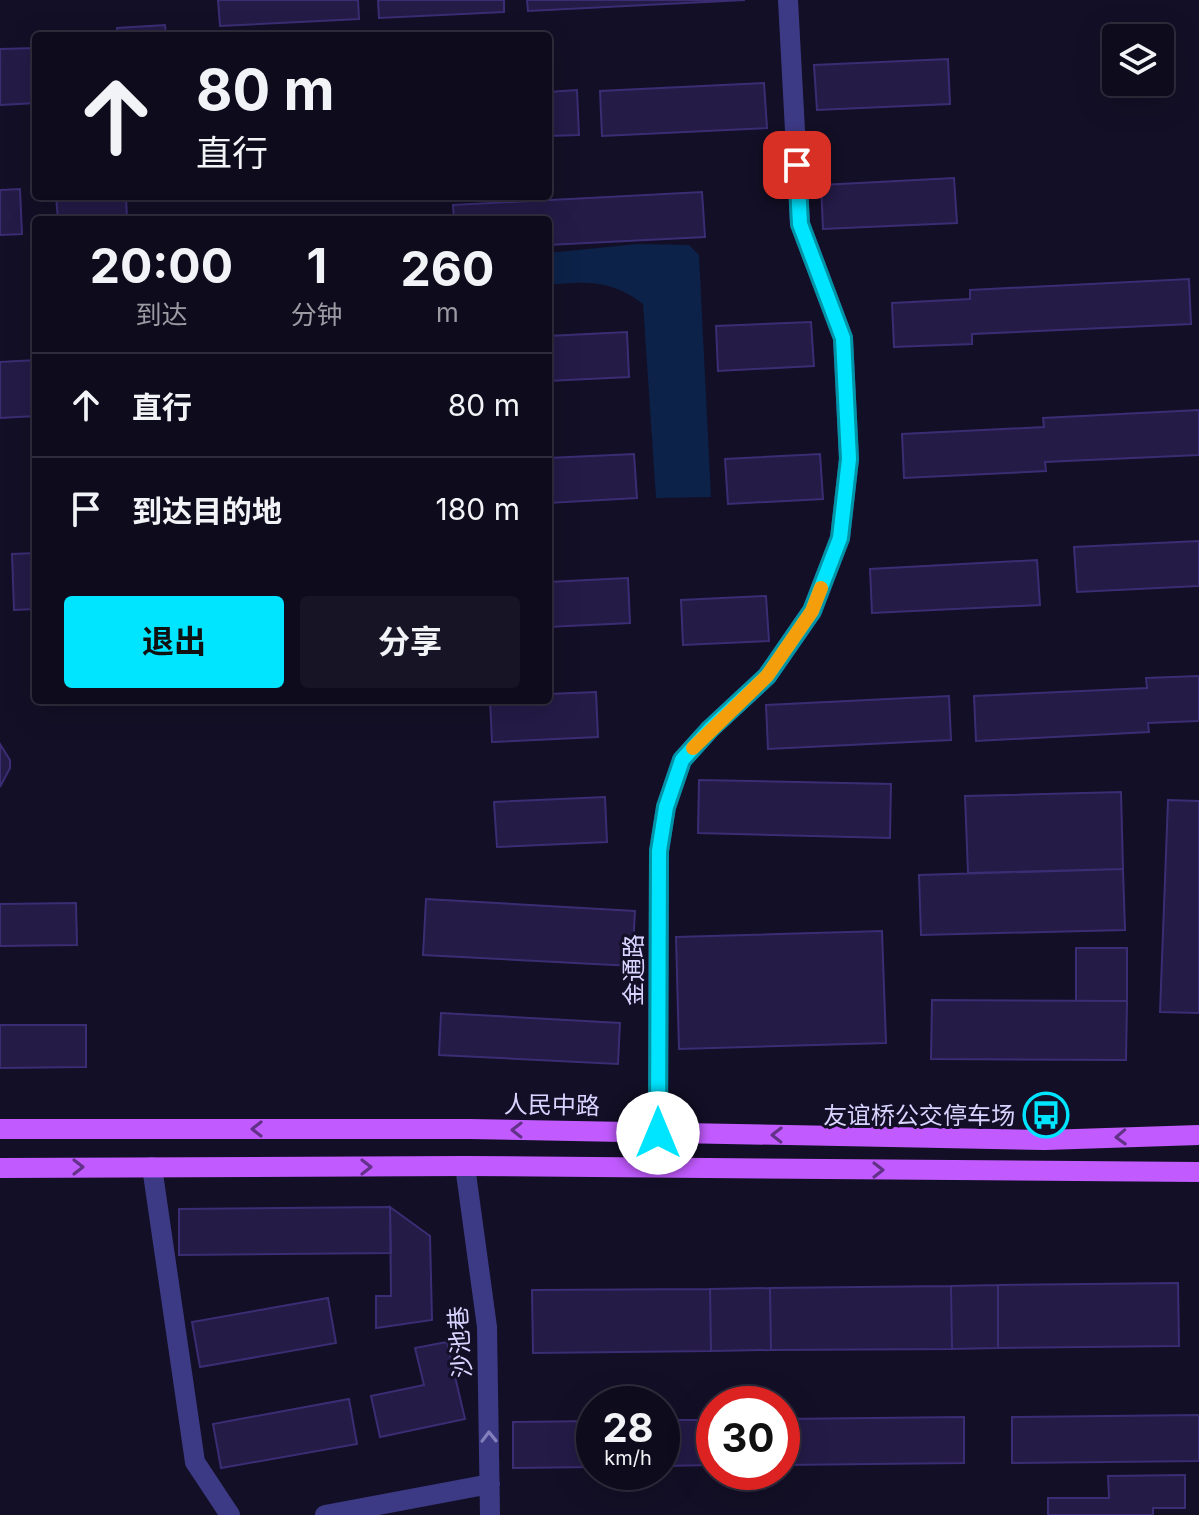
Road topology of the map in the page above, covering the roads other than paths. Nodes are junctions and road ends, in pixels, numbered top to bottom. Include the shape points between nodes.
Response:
1 (788, 0) edge
2 (0, 1129) edge
3 (658, 1133) junction
4 (1199, 1135) edge
5 (465, 1166) junction
6 (152, 1167) junction
7 (0, 1168) edge
8 (1199, 1172) edge
9 (490, 1484) junction
10 (230, 1515) edge
11 (325, 1515) edge
12 (490, 1515) edge

1 - 3 street, 金通路 via 800,224 843,338 849,459 840,538 812,611 767,676 682,760 666,807 659,851
3 -> 2 main road, 人民中路
4 -> 3 main road, 人民中路 via 1045,1140
6 -> 5 main road
5 -> 8 main road
9 -> 5 street, 沙池巷 via 487,1327
7 -> 6 main road
6 - 10 street via 195,1462
9 - 11 street
9 - 12 street, 沙池巷

